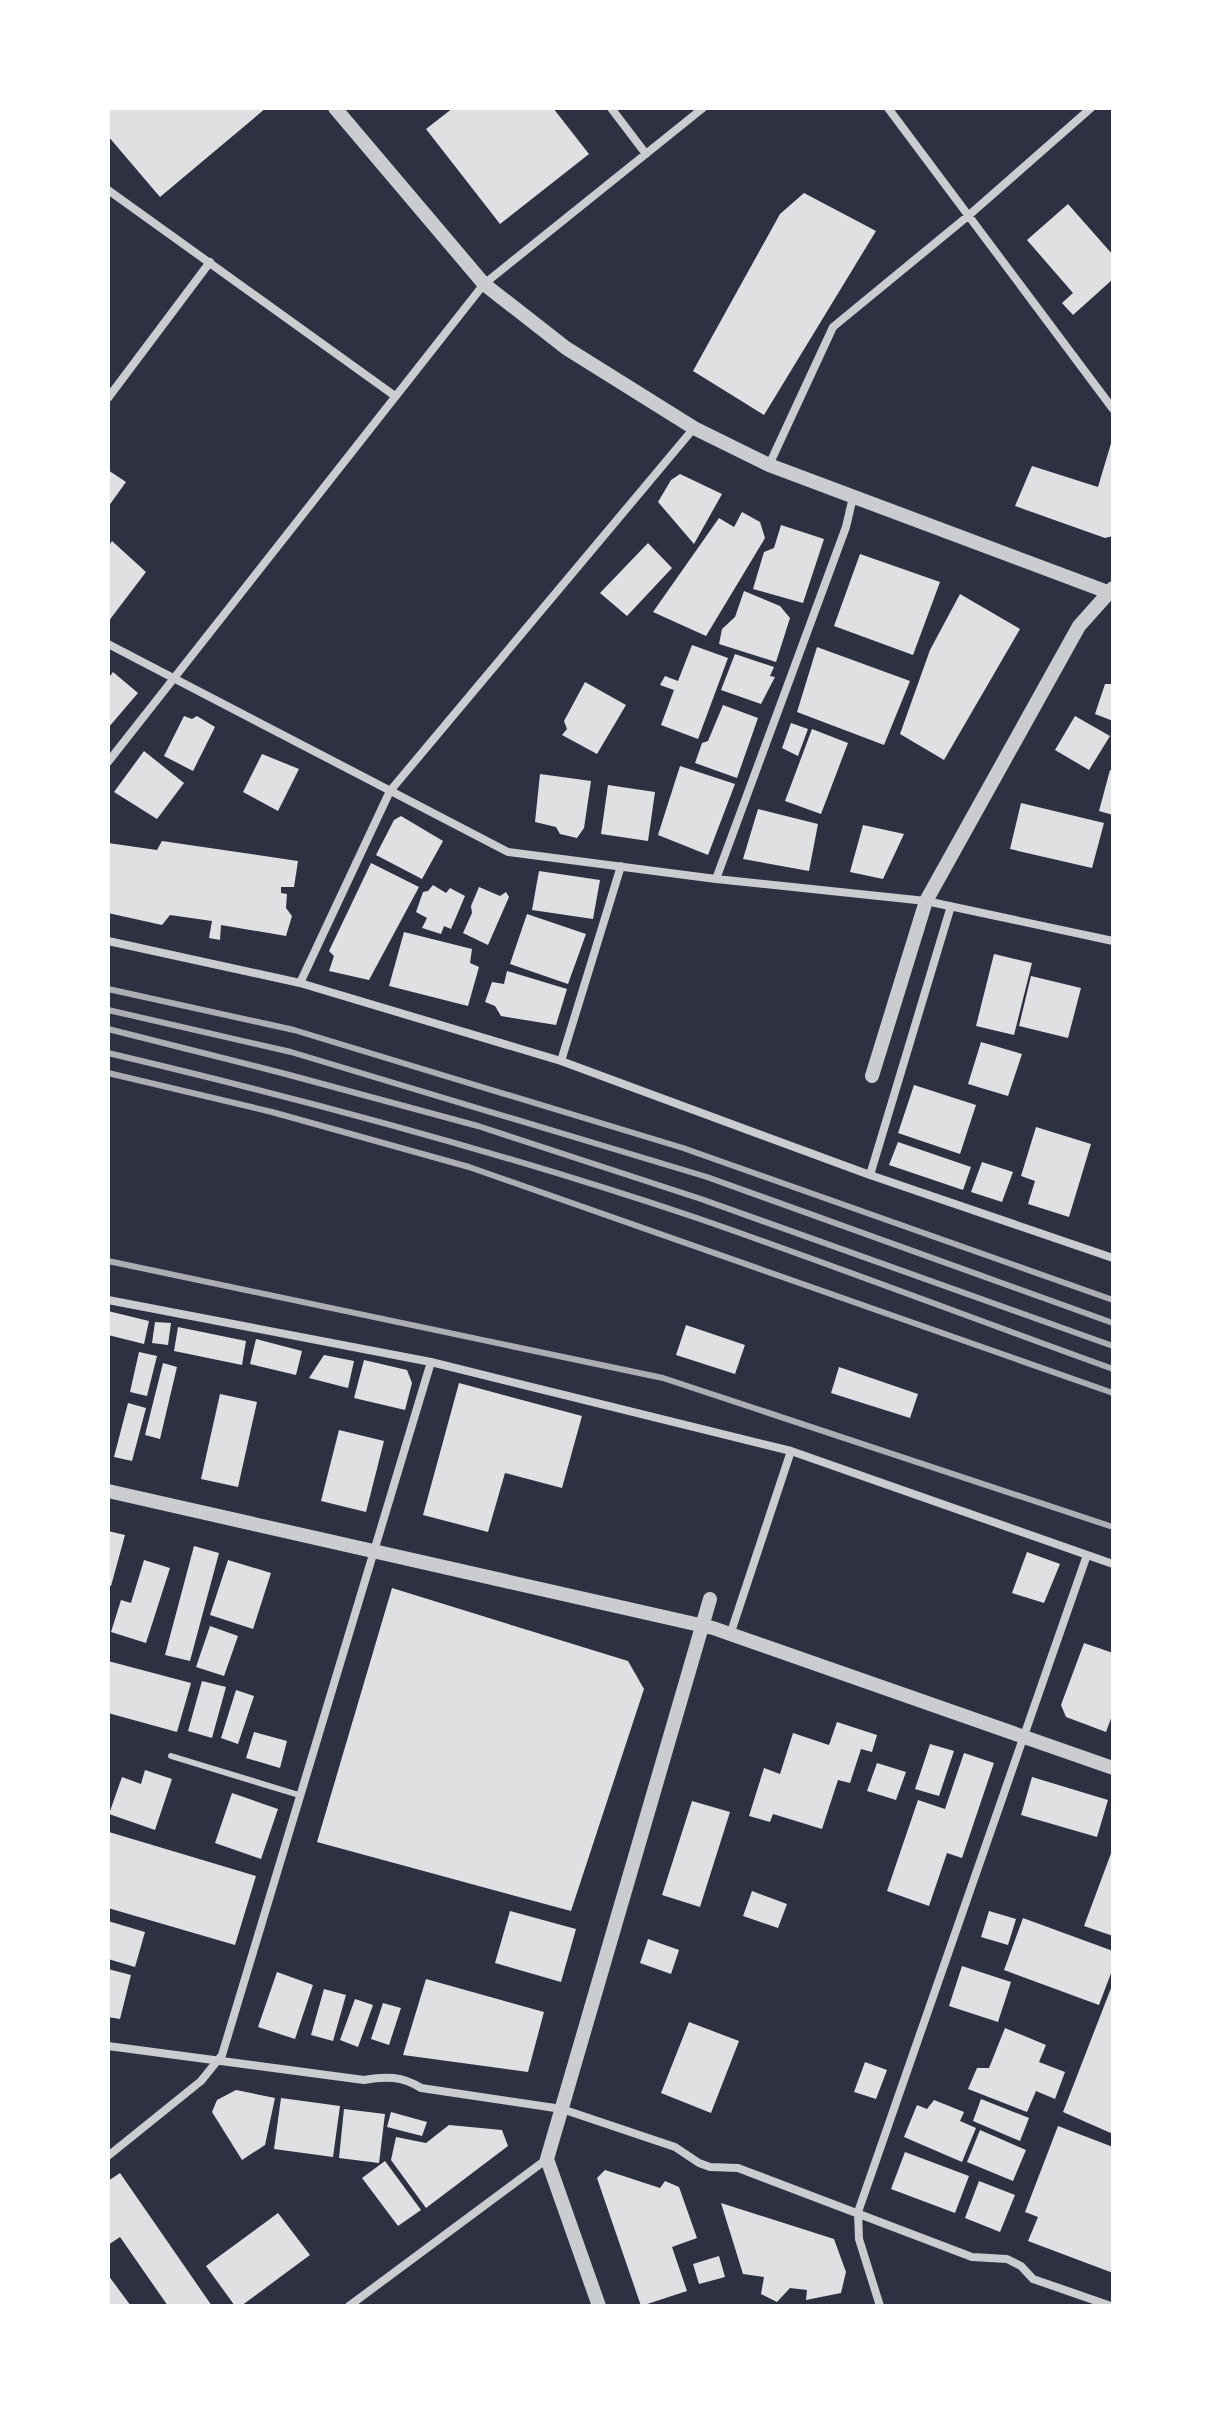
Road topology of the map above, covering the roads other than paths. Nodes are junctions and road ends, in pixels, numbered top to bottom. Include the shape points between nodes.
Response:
1 (335, 108) edge
2 (611, 108) edge
3 (703, 108) edge
4 (888, 108) edge
5 (1091, 108) edge
6 (646, 154) junction
7 (108, 190) edge
8 (968, 216) junction
9 (210, 262) junction
10 (484, 284) junction
11 (395, 396) junction
12 (108, 398) edge
13 (1113, 409) edge
14 (694, 428) junction
15 (769, 465) junction
16 (853, 497) junction
17 (1112, 591) edge
18 (108, 644) edge
19 (173, 678) junction
20 (108, 762) edge
21 (390, 791) junction
22 (621, 866) junction
23 (716, 879) junction
24 (926, 901) junction
25 (951, 906) junction
26 (108, 941) edge
27 (1113, 941) edge
28 (300, 983) junction
29 (561, 1061) junction
30 (872, 1076) dead end
31 (870, 1175) junction
32 (1113, 1258) edge
33 (108, 1300) edge
34 (431, 1362) junction
35 (791, 1451) junction
36 (108, 1491) edge
37 (375, 1551) junction
38 (1087, 1555) junction
39 (1113, 1564) edge
40 (710, 1599) dead end
41 (702, 1625) junction
42 (730, 1635) junction
43 (1024, 1737) junction
44 (171, 1756) dead end
45 (1113, 1768) edge
46 (299, 1795) junction
47 (108, 2046) edge
48 (217, 2062) junction
49 (562, 2109) junction
50 (108, 2156) edge
51 (547, 2159) junction
52 (858, 2212) junction
53 (349, 2306) edge
54 (599, 2306) edge
55 (880, 2306) edge
56 (1111, 2306) edge

1 - 10 street
2 - 6 street
3 - 6 street
4 - 8 street
5 - 8 street
6 - 10 street
7 - 9 street
8 - 13 street
8 - 15 street via 833,327
9 - 11 street
9 - 12 street
10 - 11 street
10 - 14 street via 566,348
11 - 19 street
14 - 15 street
14 - 21 street
15 - 16 street
16 - 17 street
16 - 23 street
17 - 24 street via 1079,626
18 - 19 street
19 - 20 street
19 - 21 street
21 - 22 street via 508,852
21 - 28 street
22 - 23 street
22 - 29 street
23 - 24 street
24 - 25 street
24 - 30 street
25 - 27 street
25 - 31 street
26 - 28 street
28 - 29 street
29 - 31 street
31 - 32 street
33 - 34 street
34 - 35 street
34 - 37 street
35 - 38 street
35 - 42 street
36 - 37 street
37 - 41 street
37 - 46 street
38 - 39 street
38 - 43 street
40 - 41 street
41 - 42 street
41 - 49 street
42 - 43 street
43 - 45 street
43 - 52 street
44 - 46 lane
46 - 48 street
47 - 48 street
48 - 49 street via 364,2080 396,2077 421,2088
48 - 50 street
49 - 51 street
49 - 52 street via 675,2147 710,2167 738,2168
51 - 53 street
51 - 54 street
52 - 55 street via 859,2239
52 - 56 street via 972,2257 1007,2259 1033,2279

